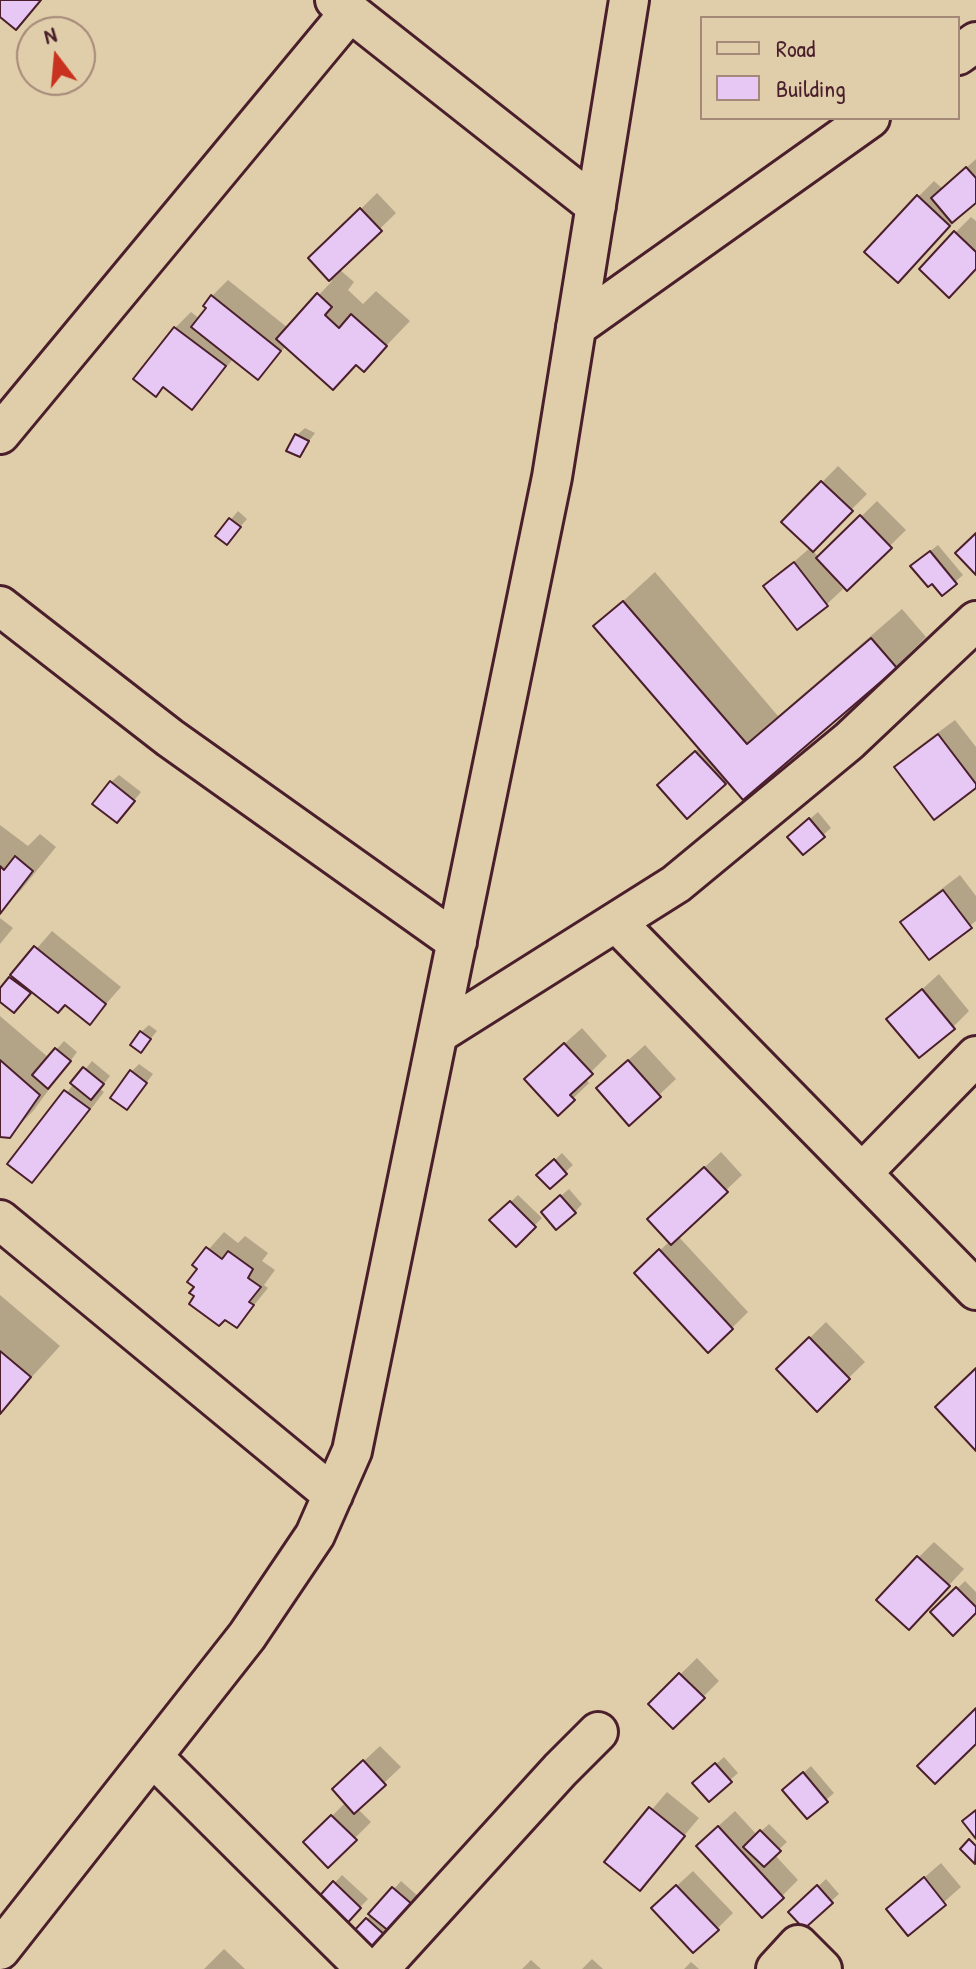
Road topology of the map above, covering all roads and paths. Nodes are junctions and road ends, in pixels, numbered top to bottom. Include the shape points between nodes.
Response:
1 (629, 0) edge
2 (343, 6) edge
3 (867, 120) edge
4 (596, 206) junction
5 (576, 327) junction
6 (0, 434) edge
7 (0, 606) edge
8 (976, 621) edge
9 (616, 922) junction
10 (457, 942) junction
11 (438, 1034) junction
12 (976, 1056) edge
13 (863, 1172) junction
14 (0, 1220) edge
15 (976, 1290) edge
16 (333, 1495) junction
17 (598, 1732) dead end
18 (153, 1757) junction
19 (0, 1950) edge
20 (366, 1969) edge
21 (379, 1969) edge
22 (776, 1969) edge
23 (822, 1969) edge

1 - 4 street
2 - 4 street
2 - 6 street
3 - 5 street
4 - 5 street
5 - 10 street via 552,477
7 - 10 street via 170,738
8 - 9 street via 849,741 676,884
9 - 11 street
9 - 13 street
10 - 11 street
11 - 16 street via 352,1451
12 - 13 street
13 - 15 street
14 - 16 street
16 - 18 street via 315,1535 247,1636
17 - 21 street
18 - 19 street
18 - 20 street
22 - 23 street via 798,1945

